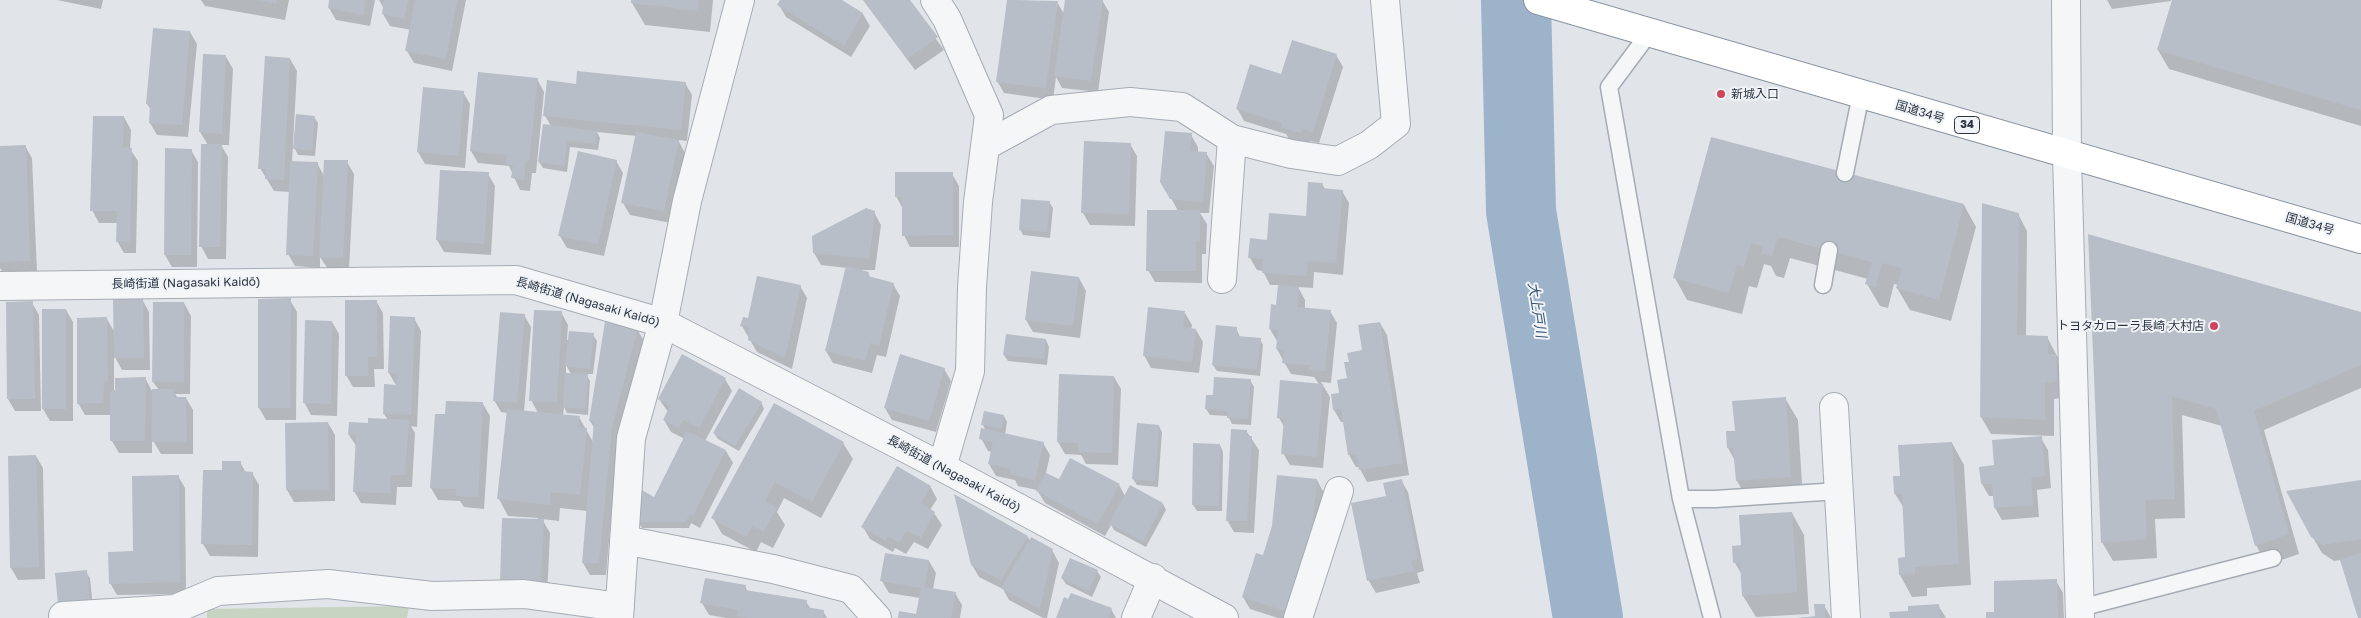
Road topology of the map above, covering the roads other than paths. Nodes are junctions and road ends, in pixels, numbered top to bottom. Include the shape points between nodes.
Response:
1 (740, 0) edge
2 (935, 0) edge
3 (1385, 0) edge
4 (1538, 0) edge
5 (2066, 0) edge
6 (1650, 32) junction
7 (1861, 94) junction
8 (1232, 139) junction
9 (985, 146) junction
10 (2067, 155) junction
11 (1845, 172) dead end
12 (2361, 239) edge
13 (1829, 250) dead end
14 (1222, 279) dead end
15 (1824, 285) dead end
16 (0, 286) edge
17 (663, 323) junction
18 (1834, 407) dead end
19 (942, 467) junction
20 (1338, 490) dead end
21 (1839, 491) junction
22 (1681, 499) junction
23 (624, 540) junction
24 (2273, 558) dead end
25 (1153, 578) junction
26 (620, 612) edge
27 (2080, 613) edge
28 (62, 616) dead end
29 (877, 618) edge
30 (1136, 618) edge
31 (1224, 618) edge
32 (1298, 618) edge
33 (1712, 618) edge
34 (1846, 618) edge

1 - 17 street via 687,201
2 - 9 street via 947,19 989,115
3 - 8 street via 1397,133 1338,162
4 - 6 highway, 国道34号 / 34
5 - 10 street
6 - 7 highway, 国道34号 / 34
6 - 22 lane via 1610,87
7 - 10 highway, 国道34号 / 34
7 - 11 lane
8 - 9 street via 1182,107 1130,102 1051,110
8 - 14 street
9 - 19 street via 974,249 970,371
10 - 12 highway, 国道34号 / 34
10 - 27 street
13 - 15 lane
16 - 17 street, 長崎街道 (Nagasaki Kaidō) via 516,280
17 - 19 street, 長崎街道 (Nagasaki Kaidō)
17 - 23 street via 631,438
18 - 21 street
19 - 25 street, 長崎街道 (Nagasaki Kaidō)
20 - 32 street
21 - 22 lane
21 - 34 street
22 - 33 lane
23 - 26 street
23 - 29 street via 773,569 851,589
24 - 27 lane
25 - 30 street
25 - 31 street, 長崎街道 (Nagasaki Kaidō)
26 - 28 street via 524,594 432,596 328,584 218,591 176,609

